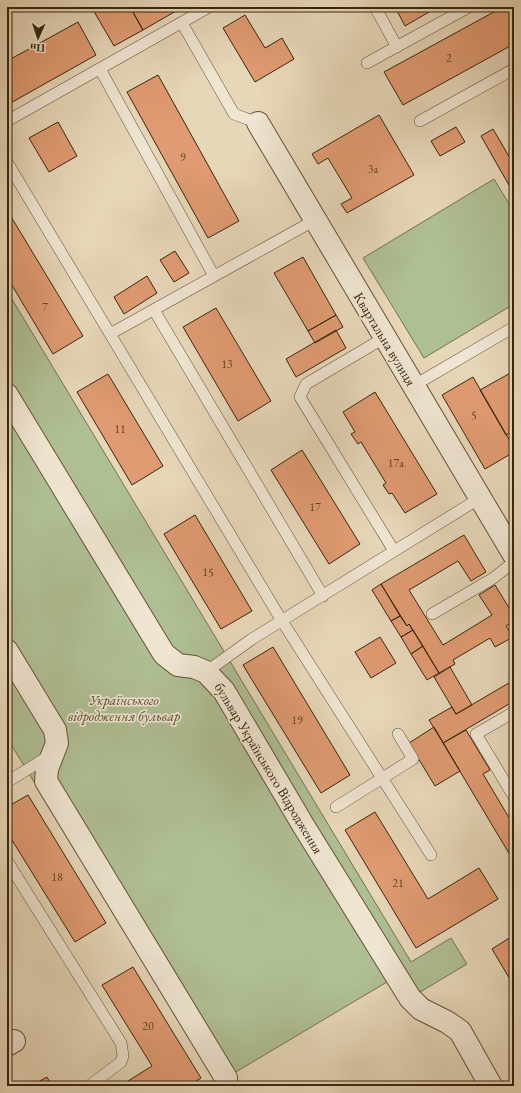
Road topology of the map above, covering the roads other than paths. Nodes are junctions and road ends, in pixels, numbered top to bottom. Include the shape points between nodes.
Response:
1 (209, 7) edge
2 (375, 7) edge
3 (469, 7) edge
4 (182, 23) junction
5 (397, 47) junction
6 (367, 63) dead end
7 (100, 69) junction
8 (514, 70) edge
9 (7, 121) edge
10 (420, 121) dead end
11 (258, 124) joint
12 (7, 162) edge
13 (315, 220) junction
14 (214, 276) junction
15 (154, 310) junction
16 (514, 327) edge
17 (110, 334) junction
18 (384, 338) junction
19 (413, 386) junction
20 (7, 395) edge
21 (480, 498) junction
22 (394, 551) junction
23 (514, 555) edge
24 (514, 562) edge
25 (323, 596) junction
26 (432, 614) dead end
27 (282, 621) junction
28 (7, 651) edge
29 (206, 672) junction
30 (514, 712) edge
31 (398, 734) dead end
32 (53, 754) junction
33 (382, 778) junction
34 (7, 782) edge
35 (514, 797) edge
36 (336, 807) dead end
37 (431, 855) dead end
38 (7, 861) edge
39 (89, 1086) edge
40 (226, 1086) edge
41 (491, 1086) edge

1 - 4 lane
2 - 5 lane
3 - 5 lane
4 - 7 lane
4 - 11 lane via 234,114
5 - 6 lane
7 - 9 lane
7 - 14 lane
8 - 10 lane
11 - 13 street, Квартальна вулиця
12 - 17 lane
13 - 14 lane
13 - 18 street, Квартальна вулиця
14 - 15 lane
15 - 17 lane
15 - 25 lane
16 - 19 lane
17 - 27 lane
18 - 19 street, Квартальна вулиця
18 - 22 lane via 306,384 300,397
19 - 21 street, Квартальна вулиця
20 - 29 street, бульвар Українського Відродження via 164,654 178,665
21 - 22 lane
21 - 23 street, Квартальна вулиця
22 - 25 lane
24 - 26 lane
25 - 27 lane
27 - 29 lane
27 - 33 lane
28 - 32 street via 55,730 56,743
29 - 41 street, бульвар Українського Відродження via 224,691 410,998 421,1009 460,1031
30 - 35 lane via 476,734
31 - 33 lane via 413,759
32 - 34 lane
32 - 40 street via 46,781 226,1078
33 - 36 lane
33 - 37 lane
38 - 39 lane via 121,1043 121,1062

